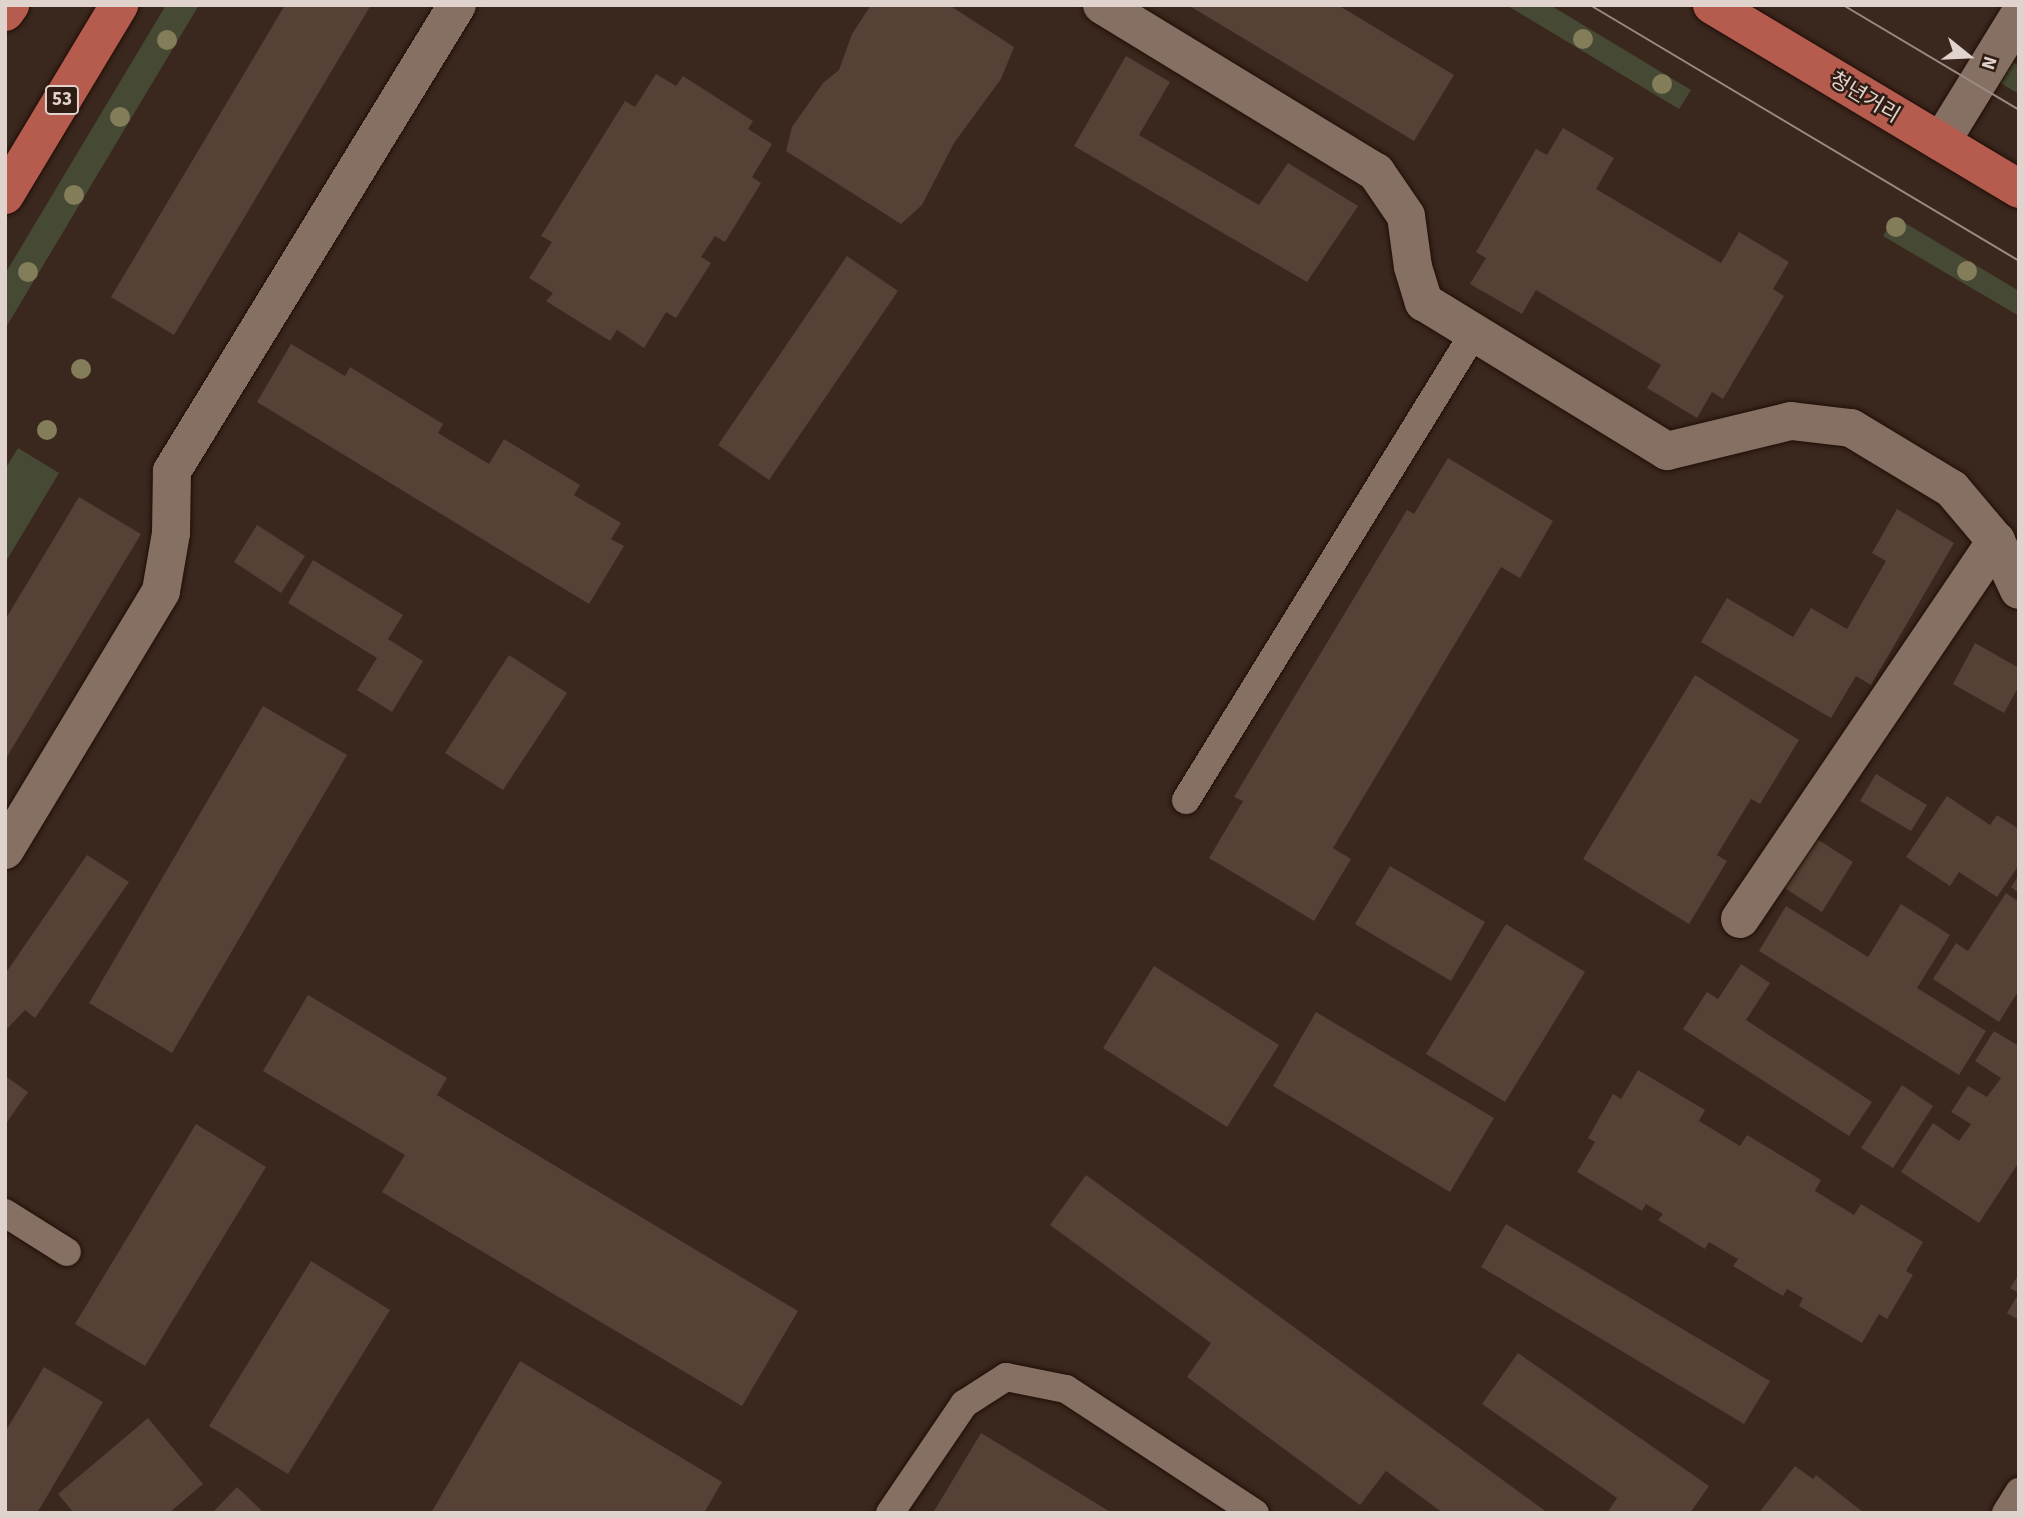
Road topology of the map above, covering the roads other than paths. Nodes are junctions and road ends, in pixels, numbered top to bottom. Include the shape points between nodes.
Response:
1 (9, 5) edge
2 (119, 5) edge
3 (457, 5) edge
4 (1102, 5) edge
5 (1712, 5) edge
6 (5, 12) edge
7 (2019, 15) edge
8 (1941, 142) junction
9 (2019, 189) edge
10 (5, 195) edge
11 (1474, 332) junction
12 (1996, 541) junction
13 (2019, 590) edge
14 (1186, 800) dead end
15 (5, 850) edge
16 (1740, 919) dead end
17 (5, 1213) edge
18 (67, 1252) dead end
19 (2019, 1492) edge
20 (890, 1513) edge
21 (1255, 1513) edge
22 (2006, 1513) edge

1 - 6 main road
2 - 10 main road, 53
3 - 15 street via 172,471 171,533 161,591
4 - 11 street via 1376,172 1406,216 1413,267 1424,302
5 - 8 main road, 청년거리
7 - 8 street
8 - 9 main road, 청년거리
11 - 12 street via 1667,451 1791,421 1851,428 1952,489
11 - 14 lane
12 - 13 street
12 - 16 street
17 - 18 lane
19 - 22 lane
20 - 21 lane via 964,1404 1006,1377 1066,1388

